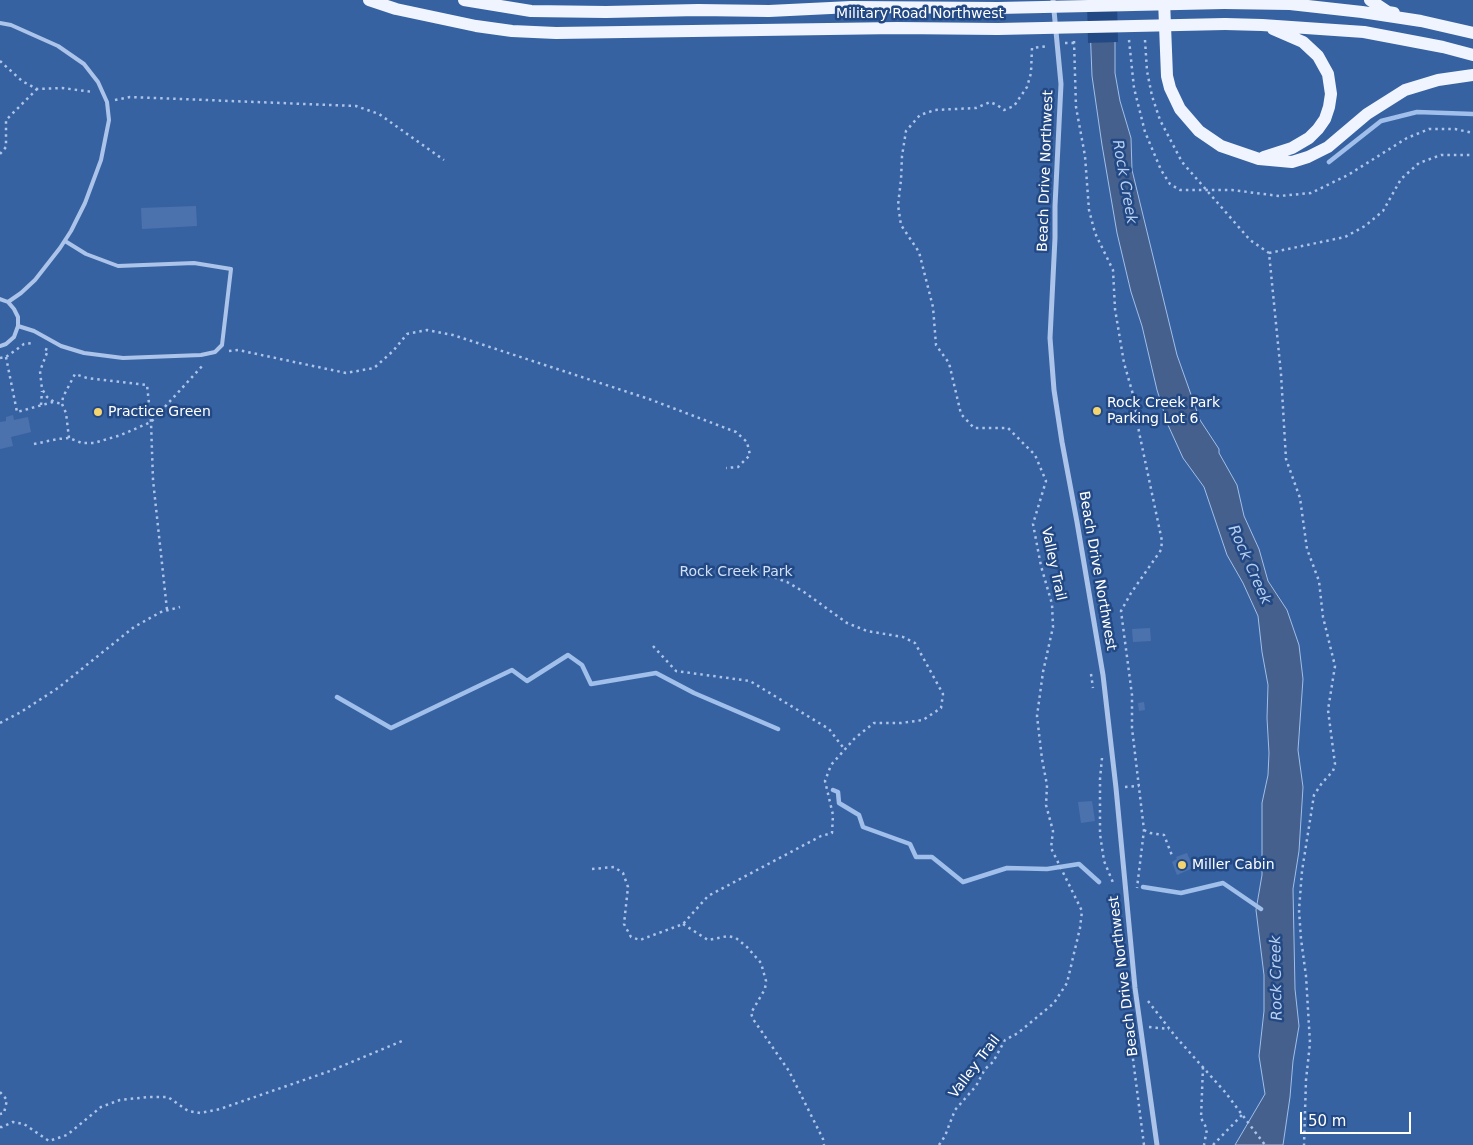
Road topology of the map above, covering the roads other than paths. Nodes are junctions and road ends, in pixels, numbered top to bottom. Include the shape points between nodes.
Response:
1 (369, 0) edge
2 (464, 0) edge
3 (1053, 0) edge
4 (1164, 0) edge
5 (1370, 0) edge
6 (1420, 21) junction
7 (0, 22) edge
8 (1262, 25) junction
9 (1473, 33) edge
10 (1473, 55) edge
11 (1473, 75) edge
12 (1259, 159) junction
13 (64, 241) junction
14 (0, 299) edge
15 (8, 302) junction
16 (18, 326) junction
17 (0, 346) edge
18 (1157, 1145) edge

1 - 8 main road, Military Road Northwest, bridge via 476,26 556,34
2 - 6 main road, Military Road Northwest, bridge via 531,11 606,12 1290,4
3 - 18 street, Beach Drive Northwest via 1061,84 1050,338 1054,390 1103,675 1135,988
4 - 12 main road via 1167,76 1180,109 1199,131 1221,146
5 - 6 main road via 1388,12
6 - 9 main road, Military Road Northwest
7 - 13 lane via 58,46 84,64 98,82 107,102 109,120 101,160 83,207
8 - 10 main road, Military Road Northwest via 1364,32
8 - 12 main road via 1297,39 1314,51 1326,68 1331,94 1325,119 1309,138 1292,148
11 - 12 main road via 1438,80 1405,90 1371,111 1328,147 1308,157 1292,162
13 - 15 lane via 35,280
13 - 16 lane via 86,254 118,266 194,263 231,269 222,345 214,352 201,355 123,358 84,353 61,346 34,330
14 - 15 lane
15 - 16 lane via 18,317
16 - 17 lane via 14,337

